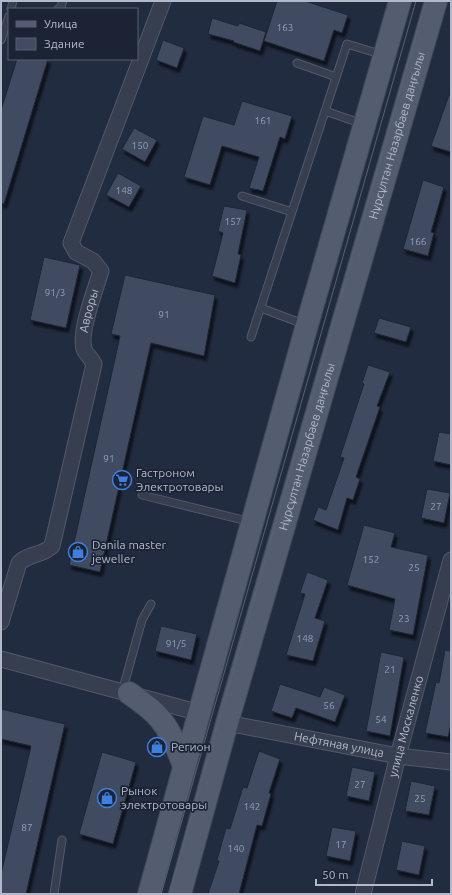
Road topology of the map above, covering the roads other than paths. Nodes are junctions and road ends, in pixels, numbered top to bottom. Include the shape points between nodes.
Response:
1 (163, 1) edge
2 (400, 1) edge
3 (436, 1) edge
4 (8, 19) edge
5 (1, 40) edge
6 (385, 56) junction
7 (297, 63) dead end
8 (336, 77) junction
9 (325, 111) junction
10 (365, 124) junction
11 (242, 196) dead end
12 (292, 212) junction
13 (261, 308) junction
14 (307, 325) junction
15 (252, 337) dead end
16 (142, 495) dead end
17 (253, 522) junction
18 (451, 560) edge
19 (151, 604) dead end
20 (1, 622) edge
21 (1, 659) edge
22 (125, 693) junction
23 (200, 713) junction
24 (227, 722) junction
25 (398, 756) junction
26 (451, 762) edge
27 (184, 766) junction
28 (62, 840) dead end
29 (54, 894) edge
30 (149, 894) edge
31 (180, 894) edge
32 (363, 894) edge

1 - 20 street, Авроры via 71,243 76,252 93,262 101,271 83,332 85,351 94,364 52,546 46,551 27,557 20,564
2 - 6 main road
3 - 24 main road, Нұрсұлтан Назарбаев даңғылы
4 - 5 lane
6 - 8 lane via 346,44
6 - 10 main road
7 - 8 lane
8 - 9 lane
9 - 10 lane
9 - 12 lane
10 - 14 main road
11 - 12 lane
12 - 13 lane
13 - 14 lane
13 - 15 lane
14 - 17 main road
16 - 17 lane
17 - 23 main road
18 - 25 street, улица Москаленко
19 - 22 lane via 142,620
21 - 22 street
22 - 23 street
22 - 27 main road via 150,708 165,724
23 - 24 main road
23 - 27 main road
24 - 25 street, Нефтяная улица
24 - 31 main road, Нұрсұлтан Назарбаев даңғылы
25 - 26 street, Нефтяная улица
25 - 32 street, улица Москаленко
27 - 30 main road
28 - 29 lane

